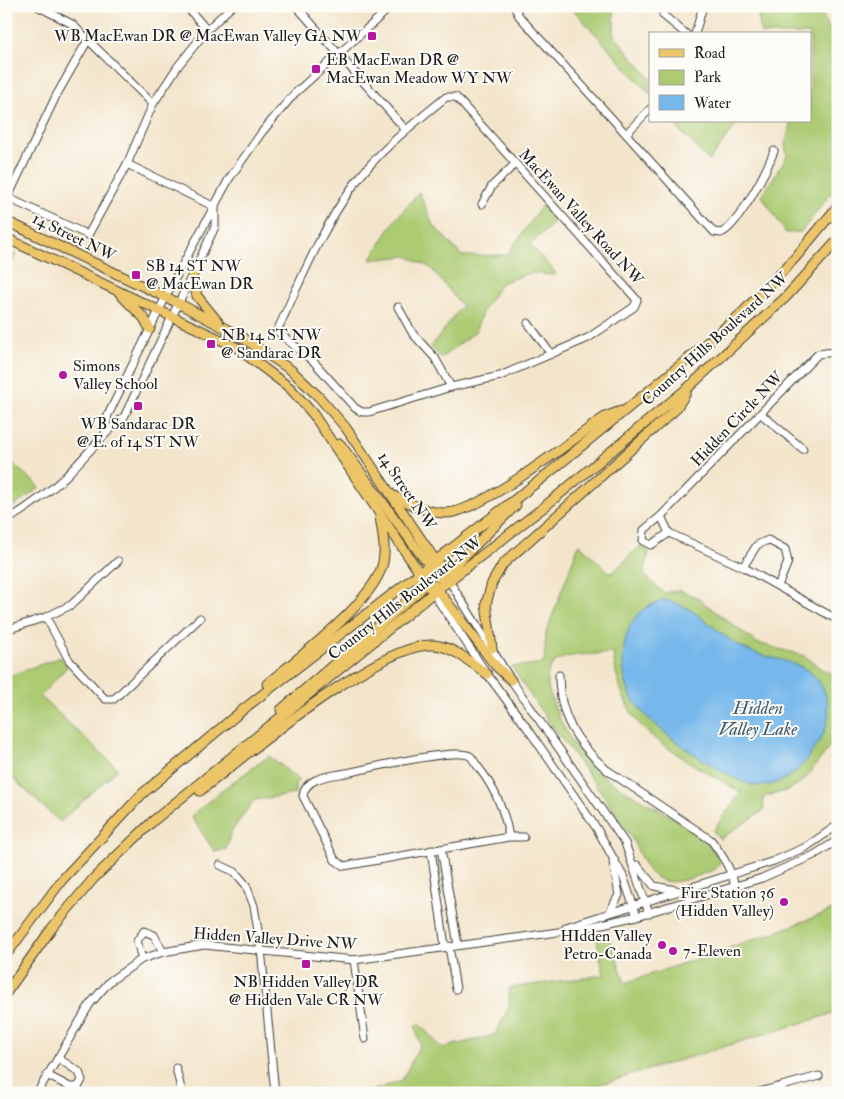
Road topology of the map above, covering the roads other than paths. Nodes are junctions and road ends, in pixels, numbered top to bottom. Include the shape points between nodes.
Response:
1 (37, 6) edge
2 (186, 6) edge
3 (232, 6) edge
4 (296, 6) edge
5 (392, 6) edge
6 (514, 6) edge
7 (703, 6) edge
8 (663, 15) dead end
9 (207, 30) junction
10 (684, 32) edge
11 (696, 32) edge
12 (89, 38) junction
13 (340, 55) junction
14 (153, 104) junction
15 (649, 110) edge
16 (406, 130) junction
17 (626, 134) junction
18 (774, 150) dead end
19 (127, 164) junction
20 (514, 165) junction
21 (7, 197) edge
22 (482, 204) dead end
23 (838, 206) edge
24 (215, 207) junction
25 (6, 221) edge
26 (6, 238) edge
27 (838, 240) edge
28 (192, 274) junction
29 (117, 291) junction
30 (166, 296) junction
31 (178, 303) junction
32 (398, 306) dead end
33 (159, 310) junction
34 (172, 316) junction
35 (528, 323) dead end
36 (221, 326) junction
37 (150, 329) junction
38 (551, 354) junction
39 (838, 354) edge
40 (690, 386) junction
41 (452, 387) junction
42 (629, 408) junction
43 (313, 414) junction
44 (760, 414) junction
45 (105, 433) junction
46 (803, 449) dead end
47 (540, 480) junction
48 (392, 495) junction
49 (380, 513) junction
50 (661, 516) junction
51 (6, 521) edge
52 (669, 533) junction
53 (118, 561) dead end
54 (434, 566) junction
55 (744, 568) junction
56 (419, 574) junction
57 (446, 578) junction
58 (427, 580) junction
59 (778, 586) junction
60 (435, 590) junction
61 (46, 617) junction
62 (200, 618) dead end
63 (838, 620) edge
64 (6, 630) edge
65 (492, 648) junction
66 (487, 674) junction
67 (559, 675) dead end
68 (511, 680) junction
69 (245, 708) junction
70 (153, 822) junction
71 (838, 825) edge
72 (509, 837) junction
73 (524, 837) dead end
74 (838, 840) edge
75 (441, 849) junction
76 (610, 849) junction
77 (431, 850) junction
78 (631, 856) junction
79 (220, 865) dead end
80 (732, 873) junction
81 (735, 886) junction
82 (681, 890) junction
83 (646, 902) junction
84 (634, 907) junction
85 (649, 912) junction
86 (609, 914) junction
87 (638, 916) junction
88 (549, 933) junction
89 (458, 945) junction
90 (447, 946) junction
91 (261, 949) junction
92 (163, 952) junction
93 (6, 955) edge
94 (142, 959) junction
95 (354, 960) junction
96 (456, 989) dead end
97 (6, 993) edge
98 (365, 1039) dead end
99 (58, 1058) junction
100 (176, 1068) dead end
101 (47, 1075) junction
102 (819, 1076) dead end
103 (37, 1093) edge
104 (182, 1093) edge
105 (275, 1093) edge
106 (756, 1093) edge

1 - 12 street via 72,24
2 - 9 street
3 - 9 street
4 - 13 street
5 - 13 street
6 - 17 street via 519,16
7 - 11 street
8 - 10 street
9 - 14 street
12 - 14 street
12 - 21 street via 56,96
13 - 16 street
13 - 24 street via 294,94 262,132 229,179
14 - 19 street
15 - 17 street
16 - 20 street, MacEwan Valley Road NW via 446,96 456,97
16 - 41 street, MacEwan Valley Road NW via 354,184 337,209 277,331 314,362 362,412
17 - 18 street via 714,232 721,233 732,225 767,170
19 - 21 street via 88,235
19 - 24 street
20 - 22 street via 492,186
20 - 38 street, MacEwan Valley Road NW via 637,300 634,307 588,338
23 - 42 main road, Country Hills Boulevard NW via 795,258 741,314
24 - 28 street via 215,226
24 - 30 street
25 - 30 main road, 14 Street NW
26 - 29 main road, 14 Street NW
27 - 40 main road, Country Hills Boulevard NW via 786,297
28 - 31 street
28 - 36 main road via 196,296
29 - 33 main road, 14 Street NW
29 - 37 main road via 144,318
30 - 31 main road, 14 Street NW
30 - 33 street
31 - 34 street
31 - 36 main road, 14 Street NW
32 - 41 street via 413,334 435,358
33 - 34 main road, 14 Street NW
33 - 37 street
34 - 43 main road, 14 Street NW via 243,352 290,388
34 - 45 street via 124,417
35 - 38 street
36 - 48 main road, 14 Street NW via 290,370 319,397 346,428
37 - 45 street via 108,415
38 - 41 street, MacEwan Valley Road NW via 500,376
39 - 44 street, Hidden Circle NW via 818,354
40 - 57 main road, Country Hills Boulevard NW via 537,513
40 - 65 main road via 675,410 526,542 496,574 486,604
42 - 47 main road, Country Hills Boulevard NW
42 - 48 main road via 605,417 471,506 448,513 434,512 422,510
43 - 49 main road, 14 Street NW
43 - 54 main road via 348,453
44 - 46 street
44 - 50 street, Hidden Circle NW
45 - 51 street via 64,478
47 - 54 main road, Country Hills Boulevard NW
47 - 57 main road
48 - 54 main road, 14 Street NW
49 - 56 main road, 14 Street NW
49 - 69 main road via 383,564 369,590 311,647 256,694
50 - 52 street
50 - 52 street, Hidden Circle NW via 644,530 643,541 651,545
52 - 55 street
53 - 61 street via 71,606
54 - 56 main road, Country Hills Boulevard NW
54 - 57 main road, 14 Street NW
54 - 58 main road
55 - 59 street
55 - 59 street via 756,545 768,540 785,549 788,562
56 - 58 main road, 14 Street NW
56 - 69 main road, Country Hills Boulevard NW
57 - 60 main road, Country Hills Boulevard NW
57 - 65 street, 14 Street NW
58 - 60 main road, 14 Street NW
58 - 70 main road via 420,590 297,696 190,784
59 - 63 street
60 - 66 street, 14 Street NW
60 - 68 main road via 495,666
60 - 70 main road, Country Hills Boulevard NW
61 - 62 street via 61,648 80,674 105,698 114,699
61 - 64 street
65 - 68 street, 14 Street NW
66 - 70 main road via 440,646 412,648 381,660
66 - 76 street, 14 Street NW
67 - 80 street via 559,695 566,720 593,757 710,840
68 - 78 street, 14 Street NW via 612,822
69 - 93 main road, Country Hills Boulevard NW via 168,771 114,822 56,886
70 - 97 main road, Country Hills Boulevard NW via 94,878 52,928
71 - 80 street, Hidden Valley Drive NW via 806,847 774,861
72 - 73 street
72 - 75 street
72 - 77 street via 506,816 491,784 470,756 459,753 340,774 309,782 304,789 303,796 335,860 344,866
74 - 81 street, Hidden Valley Drive NW via 777,872
75 - 77 street
75 - 89 street
76 - 84 street, 14 Street NW
76 - 86 street via 619,895
77 - 90 street
78 - 82 street via 642,875 654,886
78 - 83 street, 14 Street NW
79 - 91 street via 235,872 246,885 254,906
80 - 81 street
80 - 82 street, Hidden Valley Drive NW
81 - 85 street, Hidden Valley Drive NW
82 - 83 street, Hidden Valley Drive NW
83 - 84 street, Hidden Valley Drive NW
83 - 85 street, 14 Street NW
84 - 86 street, Hidden Valley Drive NW
84 - 87 street, 14 Street NW
85 - 87 street, Hidden Valley Drive NW
86 - 88 street, Hidden Valley Drive NW
87 - 88 street, Hidden Valley Drive NW
88 - 89 street, Hidden Valley Drive NW
89 - 90 street, Hidden Valley Drive NW
90 - 95 street, Hidden Valley Drive NW
90 - 96 street
91 - 92 street, Hidden Valley Drive NW via 204,945
91 - 95 street, Hidden Valley Drive NW
91 - 105 street
92 - 94 street, Hidden Valley Drive NW
92 - 94 street via 154,935 144,931 137,941
94 - 99 street, Hidden Valley Drive NW via 110,981 90,1004
95 - 98 street
99 - 101 street, Hidden Valley Drive NW
99 - 101 street via 79,1072 82,1080 78,1087 70,1087
100 - 104 street
101 - 103 street, Hidden Valley Drive NW
102 - 106 street

